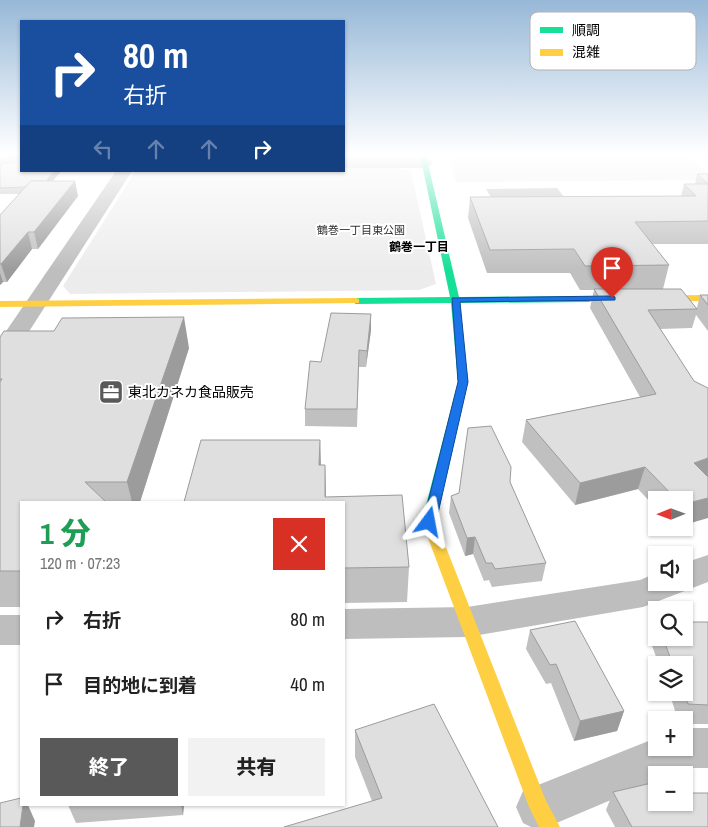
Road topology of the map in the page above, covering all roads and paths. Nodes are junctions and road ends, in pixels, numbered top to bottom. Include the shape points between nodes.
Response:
1 (109, 194) edge
2 (432, 194) edge
3 (708, 298) edge
4 (455, 300) junction
5 (37, 303) junction
6 (0, 304) edge
7 (0, 358) edge
8 (708, 568) edge
9 (693, 574) edge
10 (648, 591) edge
11 (467, 622) junction
12 (345, 624) edge
13 (0, 630) edge
14 (20, 630) edge
15 (708, 748) edge
16 (545, 817) edge

1 - 5 street
2 - 4 street
3 - 4 street
4 - 5 street
4 - 11 street via 463,382 429,522
5 - 6 street
5 - 7 street
8 - 9 street
10 - 11 street
11 - 12 street
11 - 16 street
13 - 14 street
15 - 16 street via 684,748

